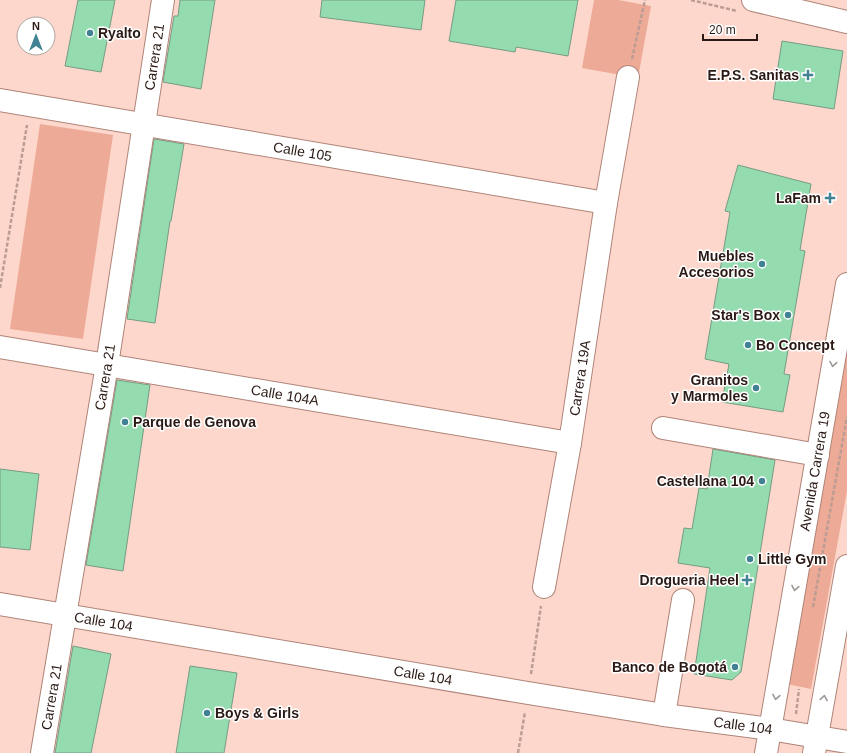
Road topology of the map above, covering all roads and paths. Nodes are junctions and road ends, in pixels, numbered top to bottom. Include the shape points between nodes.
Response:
1 (163, 0) edge
2 (645, 0) edge
3 (753, 0) edge
4 (847, 22) edge
5 (628, 77) joint
6 (0, 100) edge
7 (30, 105) junction
8 (144, 125) junction
9 (606, 203) junction
10 (847, 284) edge
11 (0, 288) edge
12 (0, 348) edge
13 (107, 365) junction
14 (847, 417) edge
15 (663, 428) dead end
16 (570, 443) junction
17 (818, 456) junction
18 (847, 566) edge
19 (544, 587) joint
20 (683, 600) dead end
21 (0, 604) edge
22 (66, 614) junction
23 (812, 614) dead end
24 (530, 678) dead end
25 (800, 683) dead end
26 (525, 712) dead end
27 (664, 715) junction
28 (770, 729) junction
29 (794, 733) junction
30 (847, 742) edge
31 (815, 745) edge
32 (42, 753) edge
33 (518, 753) edge
34 (766, 753) edge

1 - 8 street, Carrera 21
2 - 5 path
3 - 4 street
5 - 9 street, Carrera 19A
6 - 7 street, Calle 105
7 - 8 street, Calle 105
7 - 11 path
8 - 9 street, Calle 105
8 - 13 street, Carrera 21
9 - 16 street, Carrera 19A
10 -> 17 street, Avenida Carrera 19
12 - 13 street, Calle 104A
13 - 16 street, Calle 104A
13 - 22 street, Carrera 21
14 - 23 path
15 - 17 street
16 - 19 street, Carrera 19A
17 -> 28 street, Avenida Carrera 19
31 -> 18 street
19 - 24 path
20 - 27 street
21 - 22 street, Calle 104
22 - 27 street, Calle 104
22 - 32 street, Carrera 21
25 - 29 path
26 - 33 path
27 - 28 street, Calle 104
28 - 29 street, Calle 104
28 - 34 street, Avenida Carrera 19
29 - 31 street, Calle 104
30 - 31 street, Calle 104

